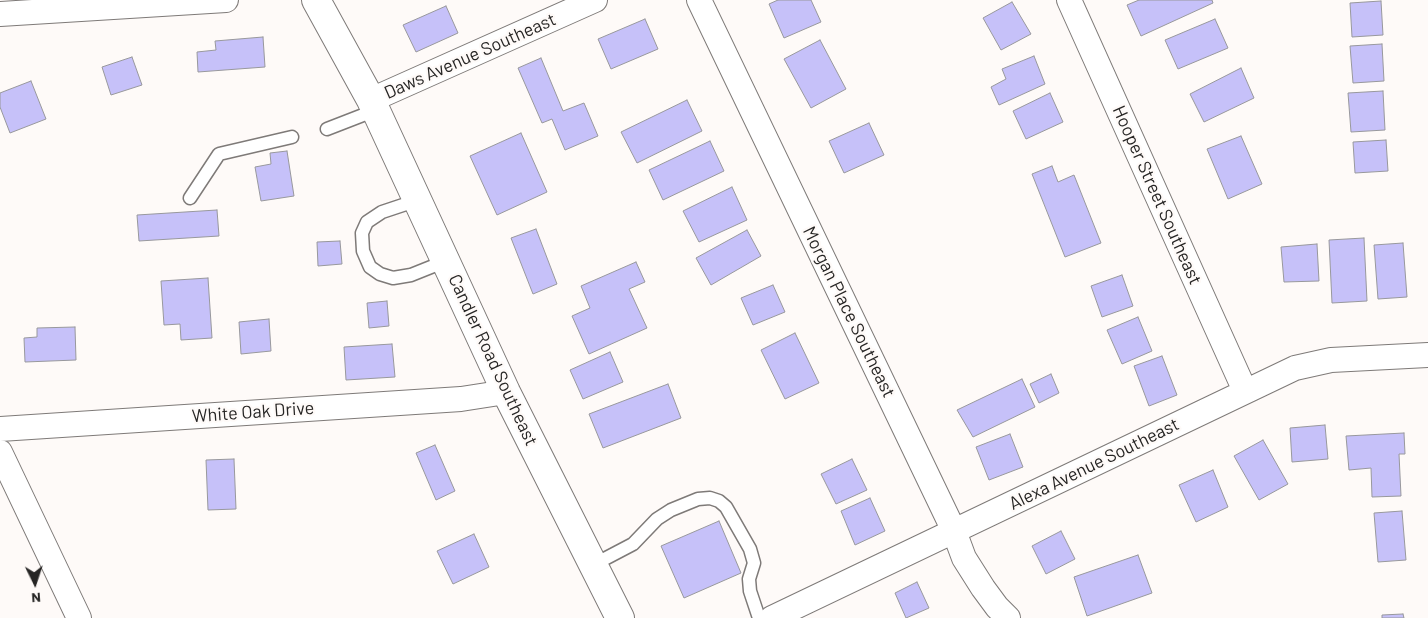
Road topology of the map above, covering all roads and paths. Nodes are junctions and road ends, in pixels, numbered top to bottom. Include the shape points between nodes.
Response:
1 (226, 0) edge
2 (316, 0) edge
3 (595, 0) edge
4 (700, 0) edge
5 (1069, 0) edge
6 (125, 3) edge
7 (0, 14) edge
8 (374, 105) junction
9 (327, 129) dead end
10 (292, 137) dead end
11 (190, 198) dead end
12 (418, 200) junction
13 (446, 261) junction
14 (1428, 355) edge
15 (1245, 391) junction
16 (506, 392) junction
17 (0, 429) edge
18 (0, 452) edge
19 (954, 531) junction
20 (593, 565) junction
21 (79, 618) edge
22 (620, 618) edge
23 (759, 618) edge
24 (772, 618) edge
25 (1008, 618) edge

1 - 6 street
2 - 8 main road, Candler Road Southeast
3 - 8 street, Daws Avenue Southeast
4 - 19 street, Morgan Place Southeast
5 - 15 street, Hooper Street Southeast
6 - 7 street
8 - 9 lane
8 - 12 main road, Candler Road Southeast
10 - 11 lane via 218,154
12 - 13 main road, Candler Road Southeast
12 - 13 lane via 382,212 367,222 362,233 363,252 370,266 393,278
13 - 16 main road, Candler Road Southeast
14 - 15 street, Alexa Avenue Southeast via 1331,360 1294,368
15 - 19 street, Alexa Avenue Southeast
16 - 17 street, White Oak Drive via 461,399
16 - 20 main road, Candler Road Southeast
18 - 21 street
19 - 24 street, Alexa Avenue Southeast
19 - 25 street, Morgan Place Southeast via 964,558 982,588
20 - 22 main road, Candler Road Southeast
20 - 23 lane via 633,544 656,519 671,510 698,499 710,498 726,507 750,549 754,564 749,579 750,591

